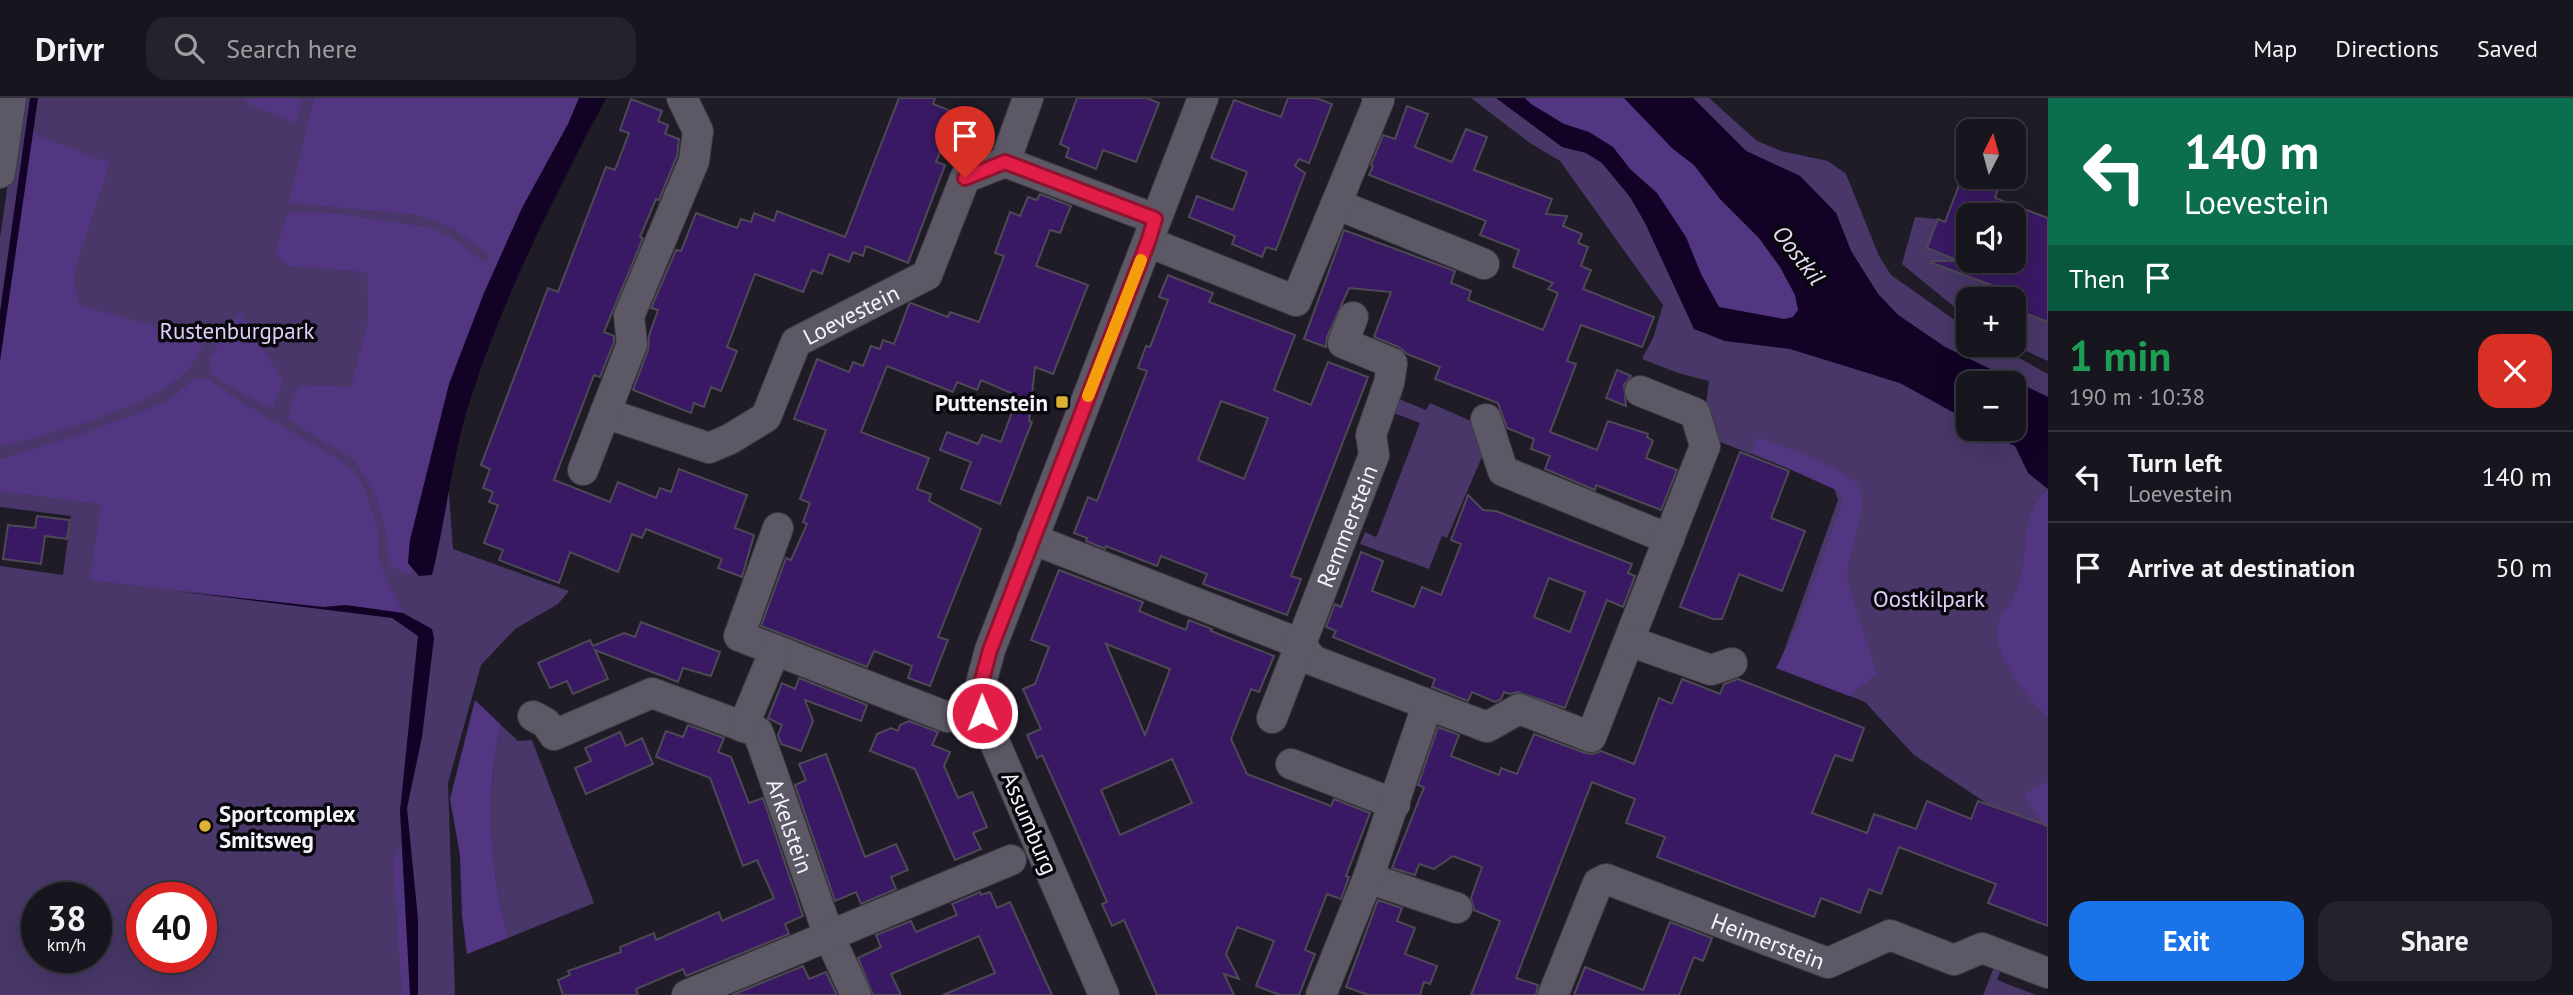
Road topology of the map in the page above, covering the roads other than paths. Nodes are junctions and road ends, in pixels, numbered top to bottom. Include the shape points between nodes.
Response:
1 (11, 98) edge
2 (682, 98) edge
3 (1028, 98) edge
4 (1203, 98) edge
5 (1377, 98) edge
6 (1005, 162) junction
7 (0, 173) edge
8 (1336, 204) junction
9 (1152, 230) junction
10 (1484, 264) dead end
11 (1353, 317) dead end
12 (1640, 391) dead end
13 (605, 413) junction
14 (1486, 419) dead end
15 (583, 470) dead end
16 (778, 528) dead end
17 (1032, 539) junction
18 (1669, 539) junction
19 (1629, 641) junction
20 (1301, 644) junction
21 (775, 650) junction
22 (1732, 663) dead end
23 (1427, 706) junction
24 (982, 713) junction
25 (533, 716) dead end
26 (1272, 718) dead end
27 (743, 727) junction
28 (1291, 764) dead end
29 (1395, 804) junction
30 (1011, 860) dead end
31 (1368, 878) junction
32 (1457, 908) dead end
33 (829, 936) junction
34 (2048, 973) edge
35 (687, 995) edge
36 (856, 995) edge
37 (1104, 995) edge
38 (1321, 995) edge
39 (1553, 995) edge

1 - 7 street
2 - 13 street via 698,131 694,161 629,316 632,344
3 - 6 street
4 - 9 street, Assumburg
5 - 8 street
6 - 9 street
6 - 13 street, Loevestein via 965,178 927,275 796,342 766,417 709,448
8 - 9 street via 1296,301
8 - 10 street
9 - 17 street, Assumburg
11 - 20 street, Remmerstein via 1343,343 1392,363 1389,383 1371,435 1374,455
12 - 18 street via 1698,405 1706,446
13 - 15 street
14 - 18 street via 1503,471
16 - 21 street via 739,636
17 - 20 street
17 - 24 street, Assumburg via 984,668
18 - 19 street
19 - 22 street via 1712,670
19 - 23 street via 1591,737 1520,709 1487,727
20 - 23 street via 1311,660
20 - 26 street, Remmerstein
21 - 24 street via 947,717
21 - 27 street
23 - 29 street
24 - 37 street, Assumburg
25 - 27 street, Arkelstein via 546,723 554,735 652,693
27 - 33 street, Arkelstein via 758,732
28 - 29 street
29 - 31 street
30 - 33 street
31 - 32 street
31 - 38 street
33 - 35 street
33 - 36 street, Arkelstein
34 - 39 street, Heimerstein via 1982,948 1954,960 1890,935 1828,963 1606,878 1598,883

